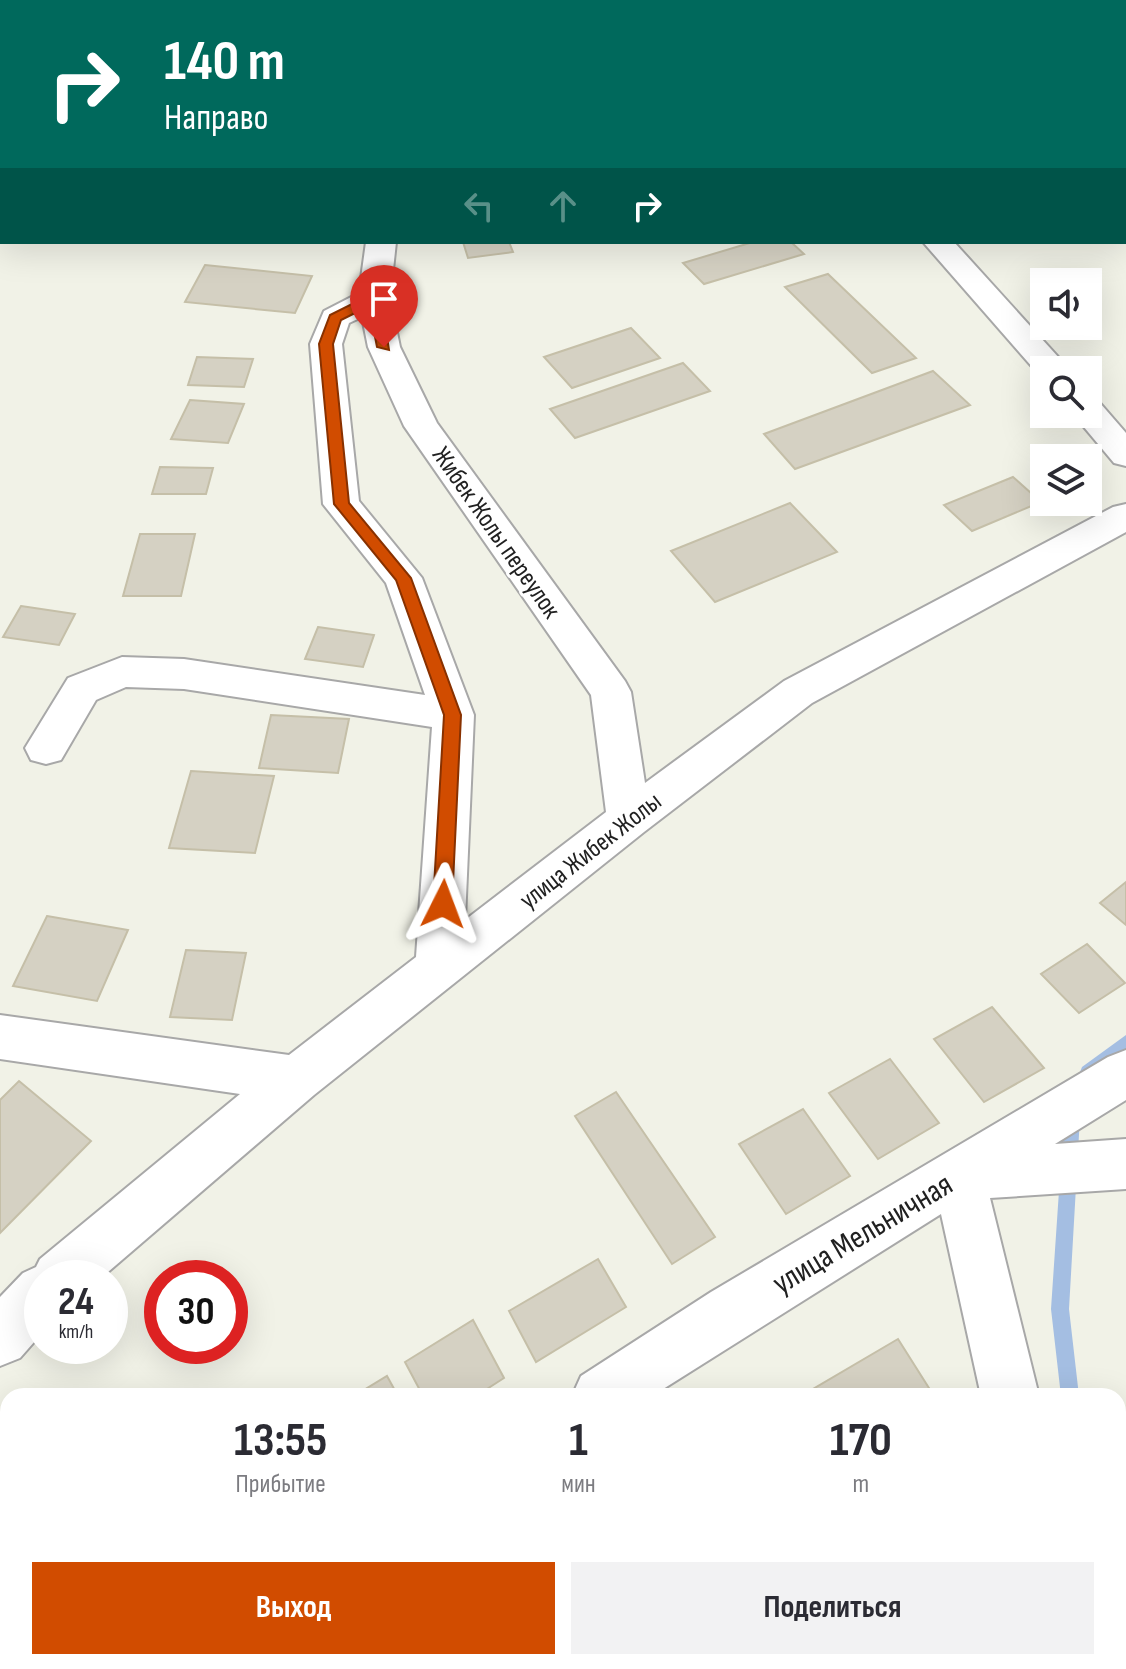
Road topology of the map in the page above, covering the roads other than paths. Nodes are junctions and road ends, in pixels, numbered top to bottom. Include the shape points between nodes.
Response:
1 (381, 244) edge
2 (940, 244) edge
3 (374, 298) junction
4 (1040, 356) edge
5 (1102, 427) edge
6 (1126, 455) edge
7 (1126, 516) edge
8 (453, 715) junction
9 (46, 748) dead end
10 (629, 819) junction
11 (439, 967) junction
12 (0, 1037) edge
13 (1126, 1073) edge
14 (296, 1079) junction
15 (1126, 1164) edge
16 (958, 1175) junction
17 (80, 1260) edge
18 (24, 1312) edge
19 (0, 1338) edge
20 (613, 1388) edge
21 (1008, 1388) edge

1 - 3 street, Жибек Жолы переулок
2 - 4 street
3 - 8 street via 335,318 326,344 341,504 403,578
3 - 10 street, Жибек Жолы переулок via 384,347 421,426 611,692
5 - 6 street
7 - 10 street, улица Жибек Жолы via 798,692
8 - 9 street via 184,674 122,672 82,689
8 - 11 street
10 - 11 street, улица Жибек Жолы
11 - 14 street, улица Жибек Жолы
12 - 14 street
13 - 16 street, улица Мельничная
14 - 17 street, улица Жибек Жолы
15 - 16 street
16 - 20 street, улица Мельничная
16 - 21 street
18 - 19 street

